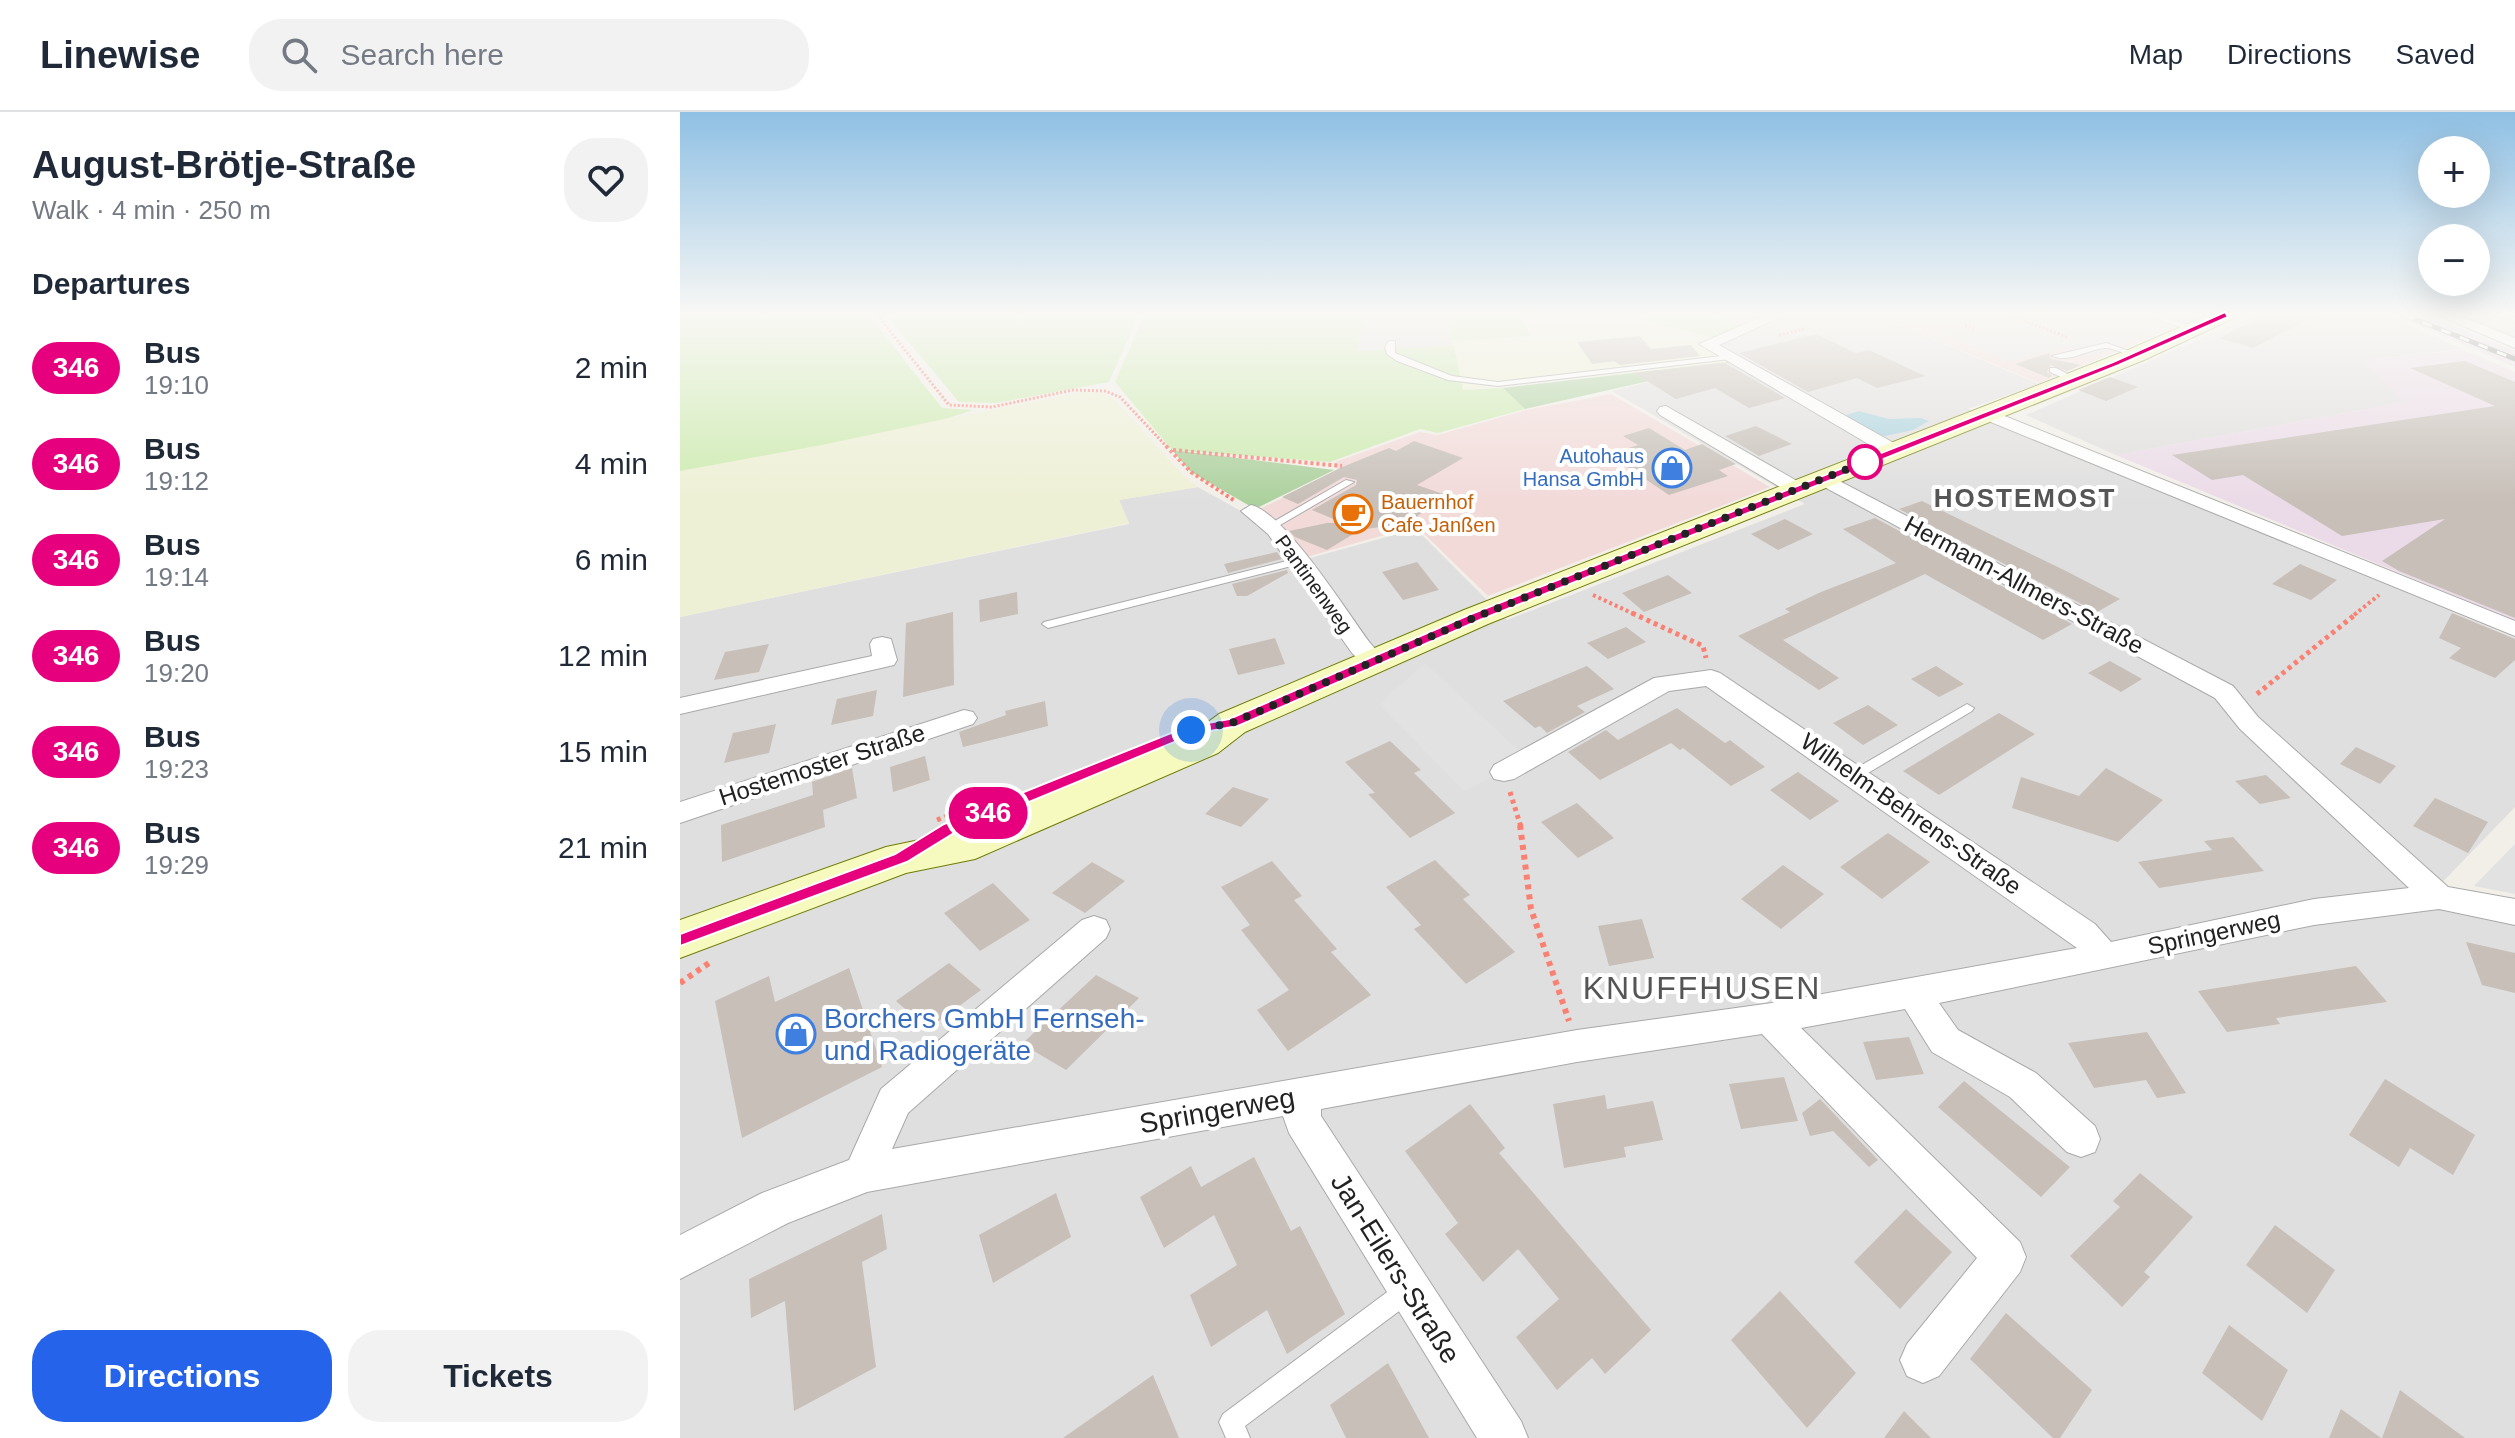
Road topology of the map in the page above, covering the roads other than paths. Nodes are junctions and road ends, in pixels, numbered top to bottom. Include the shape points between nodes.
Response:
1 (1454, 377) edge
2 (1560, 377) edge
3 (1765, 377) edge
4 (2059, 377) edge
5 (1666, 411) dead end
6 (1987, 414) junction
7 (1894, 451) junction
8 (1349, 482) road end
9 (1810, 484) junction
10 (1251, 511) road end
11 (1271, 526) junction
12 (1299, 561) junction
13 (1048, 624) dead end
14 (2515, 629) edge
15 (882, 644) dead end
16 (1374, 661) junction
17 (680, 706) edge
18 (1967, 708) dead end
19 (964, 718) dead end
20 (1504, 772) road end
21 (1853, 776) junction
22 (680, 813) edge
23 (2439, 897) junction
24 (2515, 912) edge
25 (1094, 929) dead end
26 (680, 939) edge
27 (2104, 957) junction
28 (1914, 993) junction
29 (1772, 1018) junction
30 (1303, 1094) junction
31 (2081, 1139) dead end
32 (867, 1173) junction
33 (680, 1258) edge
34 (1409, 1290) junction
35 (1923, 1360) dead end
36 (1238, 1438) edge
37 (1504, 1438) edge

1 - 2 lane via 1508,383
3 - 7 street
4 - 6 street
5 - 9 street, Hermann-Allmers-Straße
6 - 7 street
6 - 14 street
7 - 9 street
8 - 11 lane
9 - 16 street
9 - 23 street, Hermann-Allmers-Straße via 2224,692 2249,723
10 - 11 street, Pantinenweg
11 - 12 street, Pantinenweg
12 - 13 lane
12 - 16 street, Pantinenweg
15 - 17 street via 885,660
16 - 26 street via 1232,723 1204,744 960,848 901,858
18 - 21 lane
19 - 22 street, Hostemoster Straße
20 - 21 street, Wilhelm-Behrens-Straße via 1663,684 1711,678
21 - 27 street, Wilhelm-Behrens-Straße via 2083,933
23 - 24 street, Springerweg
23 - 27 street, Springerweg via 2314,912
25 - 32 street via 894,1101
27 - 28 street, Springerweg
28 - 29 street, Springerweg
28 - 31 street via 1945,1041 2023,1085
29 - 30 street, Springerweg
29 - 35 street via 2005,1257
30 - 32 street, Springerweg
30 - 34 street, Jan-Eilers-Straße via 1302,1120
32 - 33 street, Springerweg via 776,1207
34 - 36 lane via 1231,1422
34 - 37 street, Jan-Eilers-Straße

